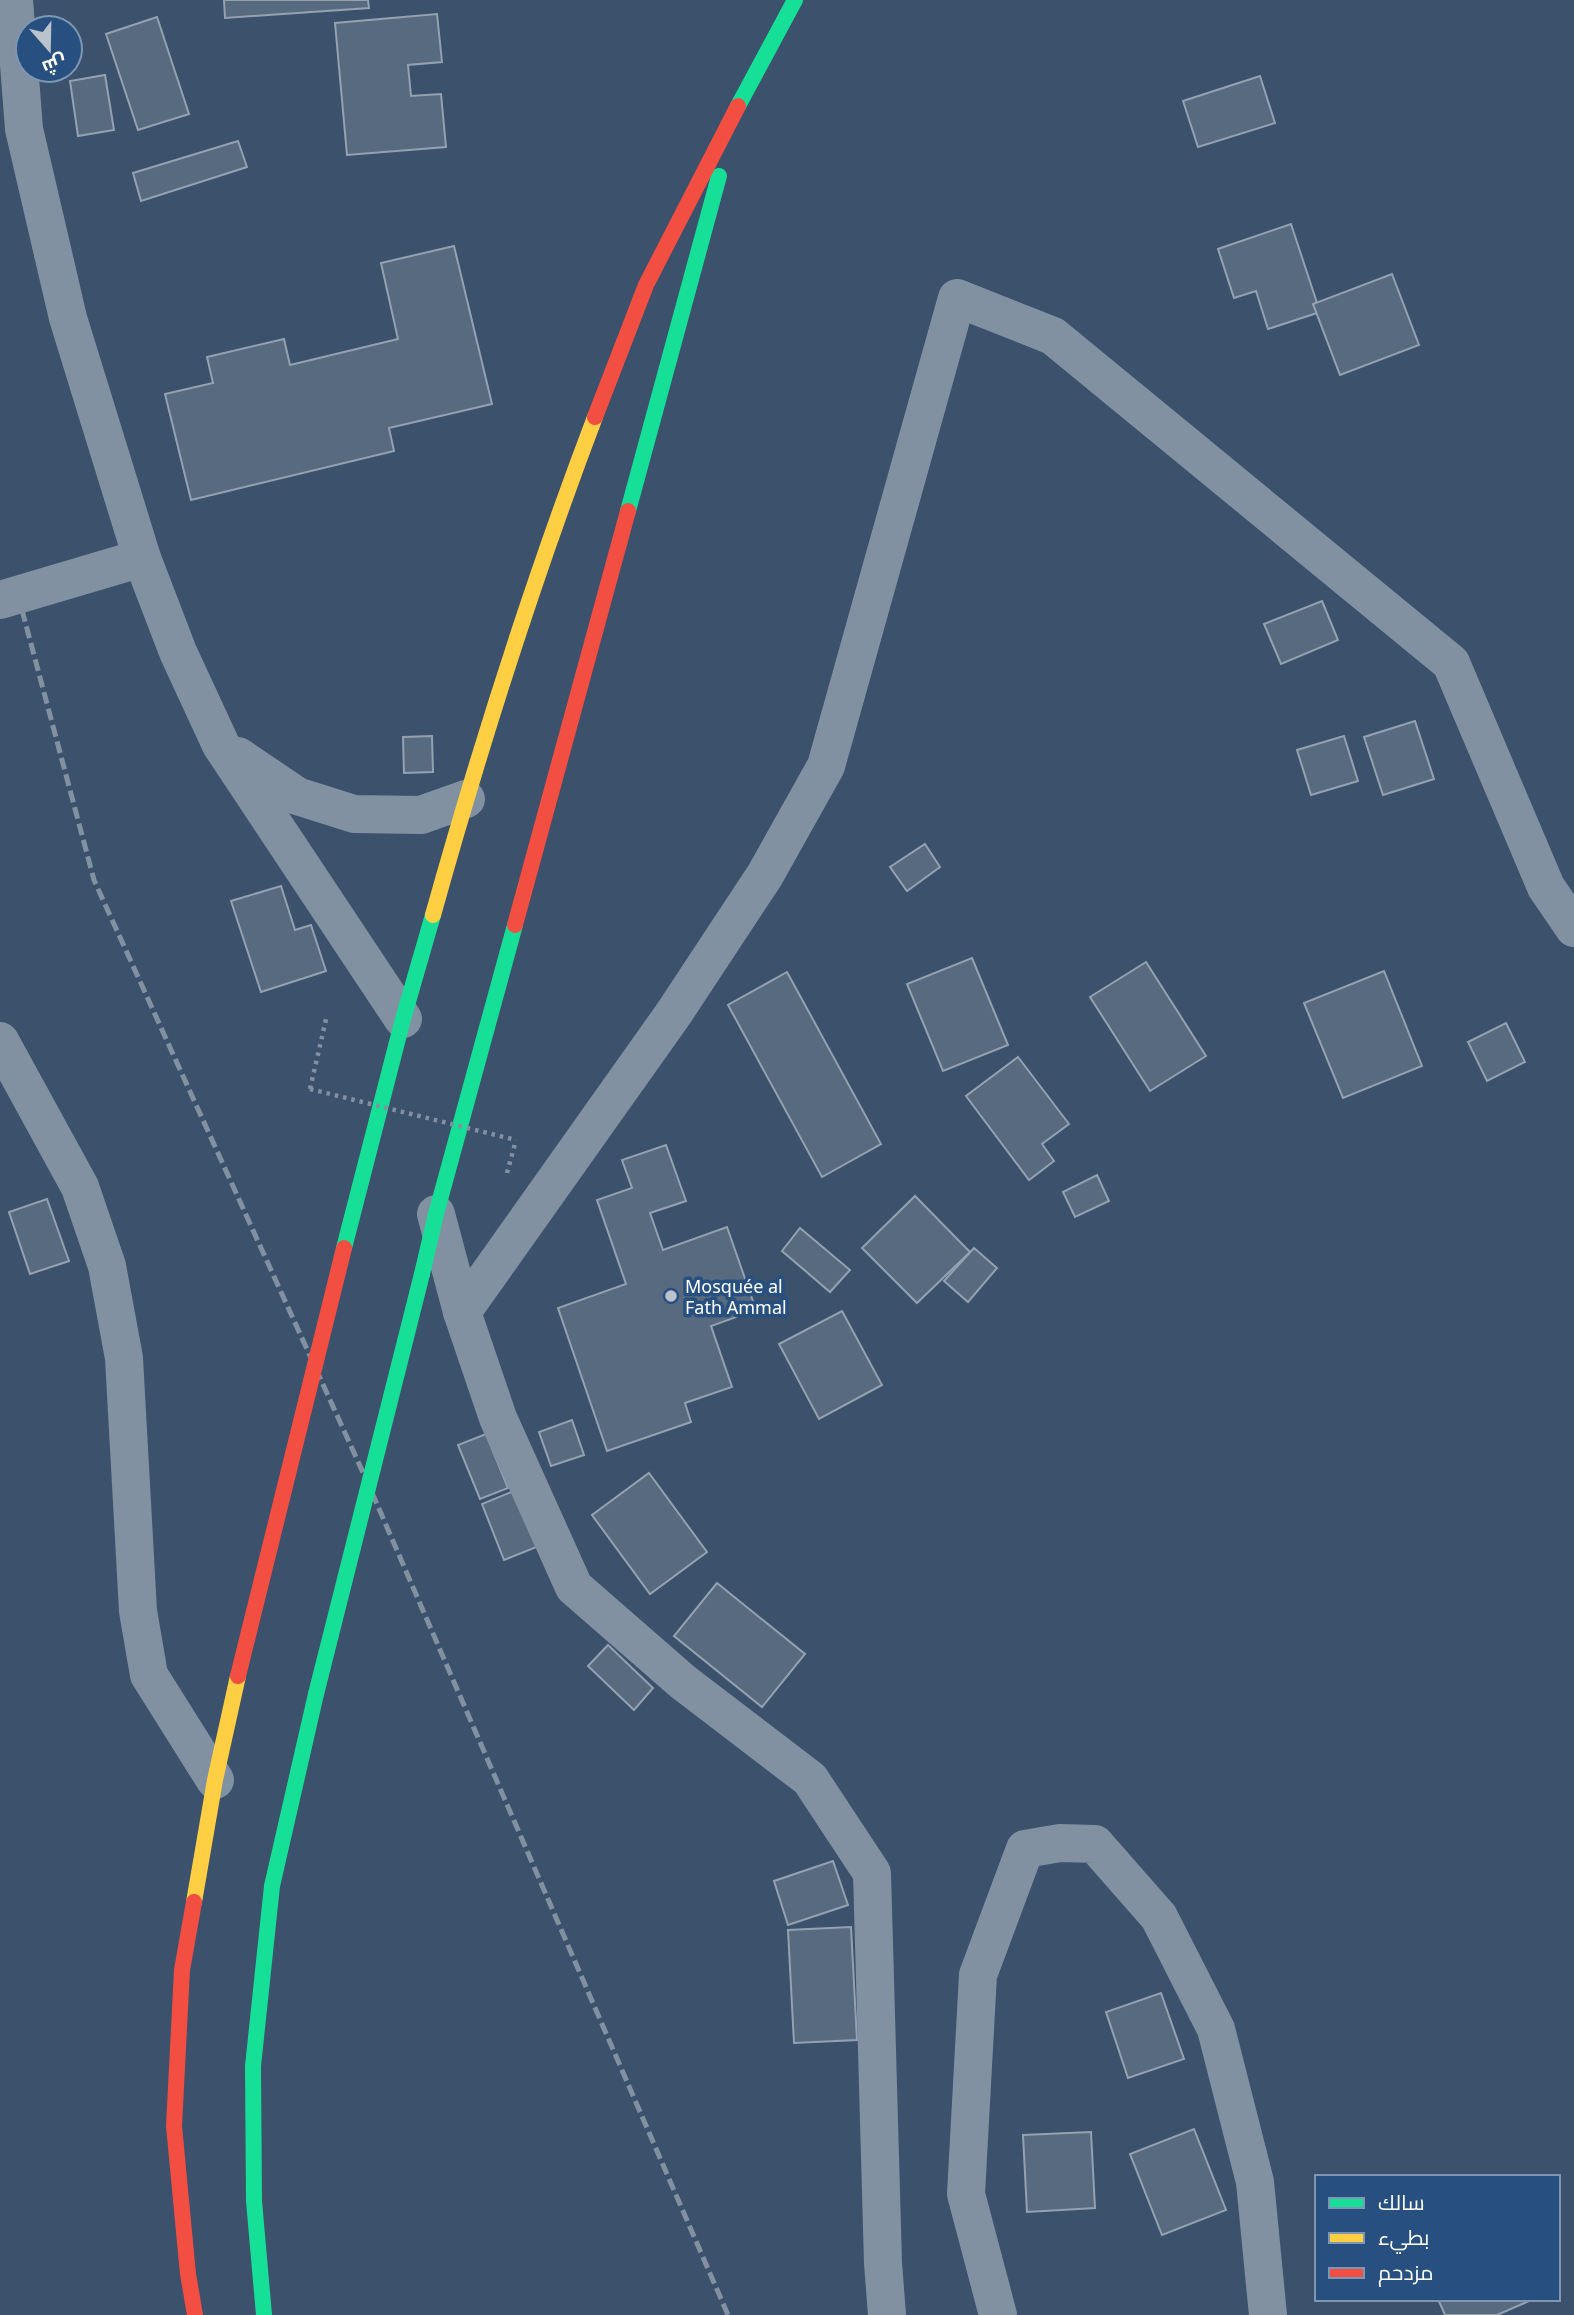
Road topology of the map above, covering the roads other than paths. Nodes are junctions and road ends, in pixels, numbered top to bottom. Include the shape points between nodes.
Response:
1 (14, 0) edge
2 (795, 0) edge
3 (738, 106) junction
4 (142, 558) junction
5 (0, 600) edge
6 (221, 745) junction
7 (466, 799) junction
8 (1574, 928) edge
9 (403, 1019) junction
10 (0, 1041) edge
11 (436, 1214) junction
12 (462, 1312) junction
13 (215, 1780) junction
14 (195, 2315) edge
15 (264, 2315) edge
16 (887, 2315) edge
17 (998, 2315) edge
18 (1268, 2315) edge

1 - 4 street via 24,129 68,317
2 - 3 main road
3 - 7 main road via 641,298 562,504
3 - 11 main road
4 - 5 street, bridge
4 - 6 street
6 - 7 street via 297,796 354,814 421,815
6 - 9 street
7 - 9 main road
8 - 12 street via 1546,887 1451,663 1054,336 957,298 827,766 765,875 682,1001
9 - 13 main road, bridge
10 - 13 street via 80,1187 107,1266 124,1358 138,1611 149,1675
11 - 12 street
11 - 15 main road, bridge via 272,1886 253,2066 254,2201
12 - 16 street via 498,1418 574,1587 683,1682 810,1779 872,1873
13 - 14 main road via 182,1970 174,2126
17 - 18 street via 966,2194 978,1975 1025,1849 1060,1843 1095,1844 1160,1917 1216,2029 1255,2182

